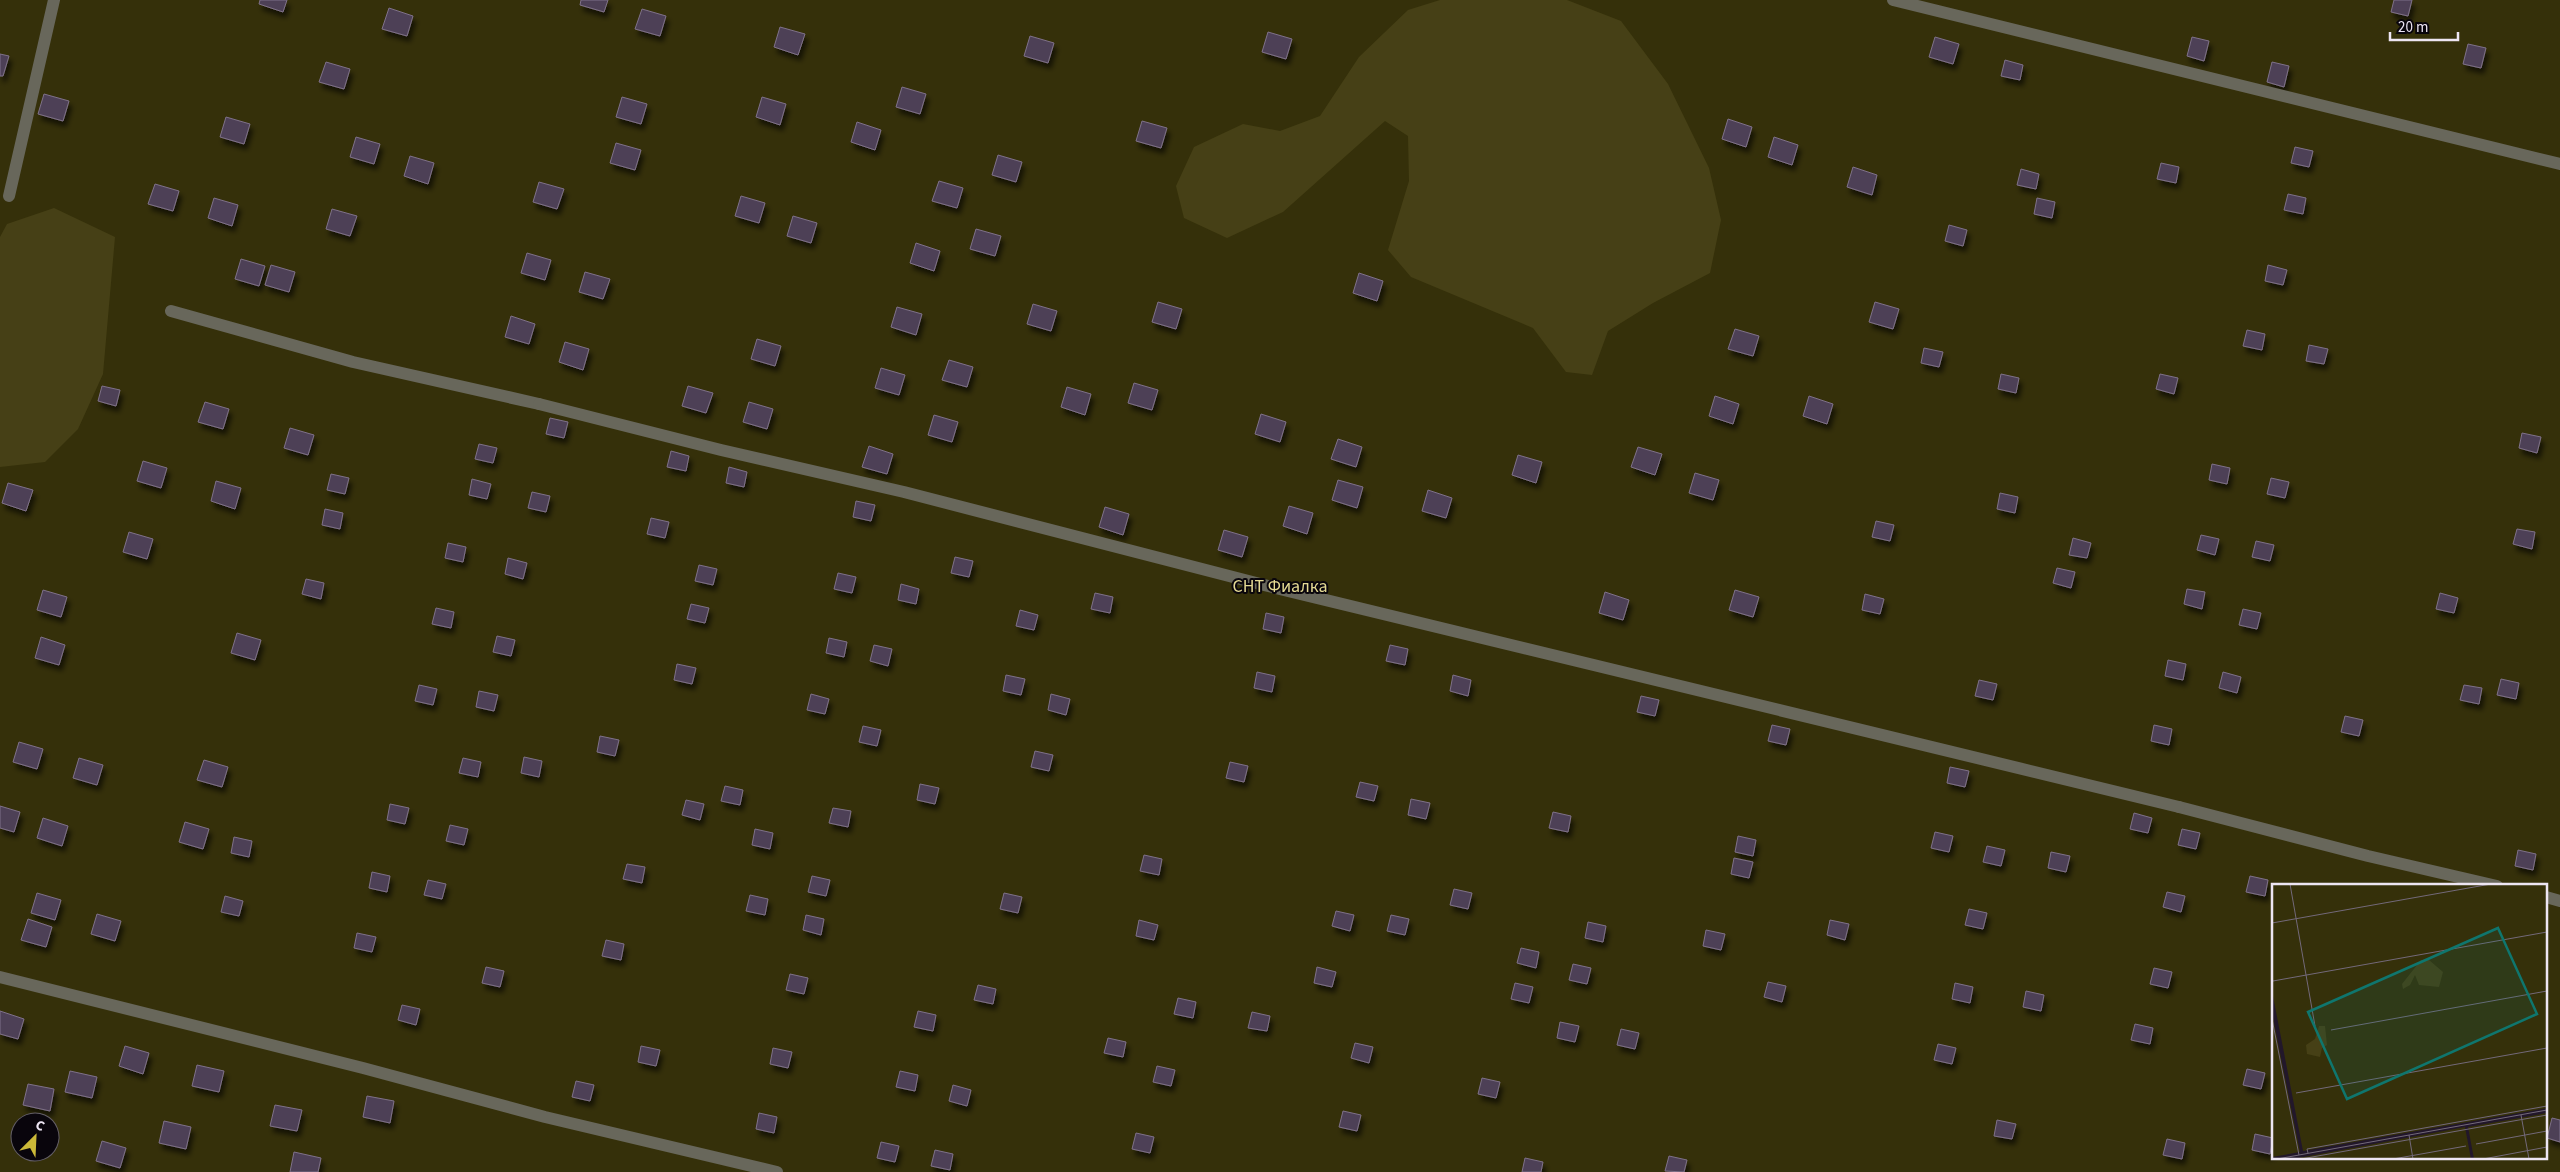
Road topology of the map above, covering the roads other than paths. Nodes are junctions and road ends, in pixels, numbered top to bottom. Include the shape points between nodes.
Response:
1 (54, 0) edge
2 (1893, 0) edge
3 (2560, 164) edge
4 (9, 196) dead end
5 (171, 312) dead end
6 (2489, 884) edge
7 (0, 977) edge
8 (777, 1172) edge

1 - 4 street
2 - 3 street
5 - 6 street via 353,362 904,492 1274,587
7 - 8 street via 545,1117

